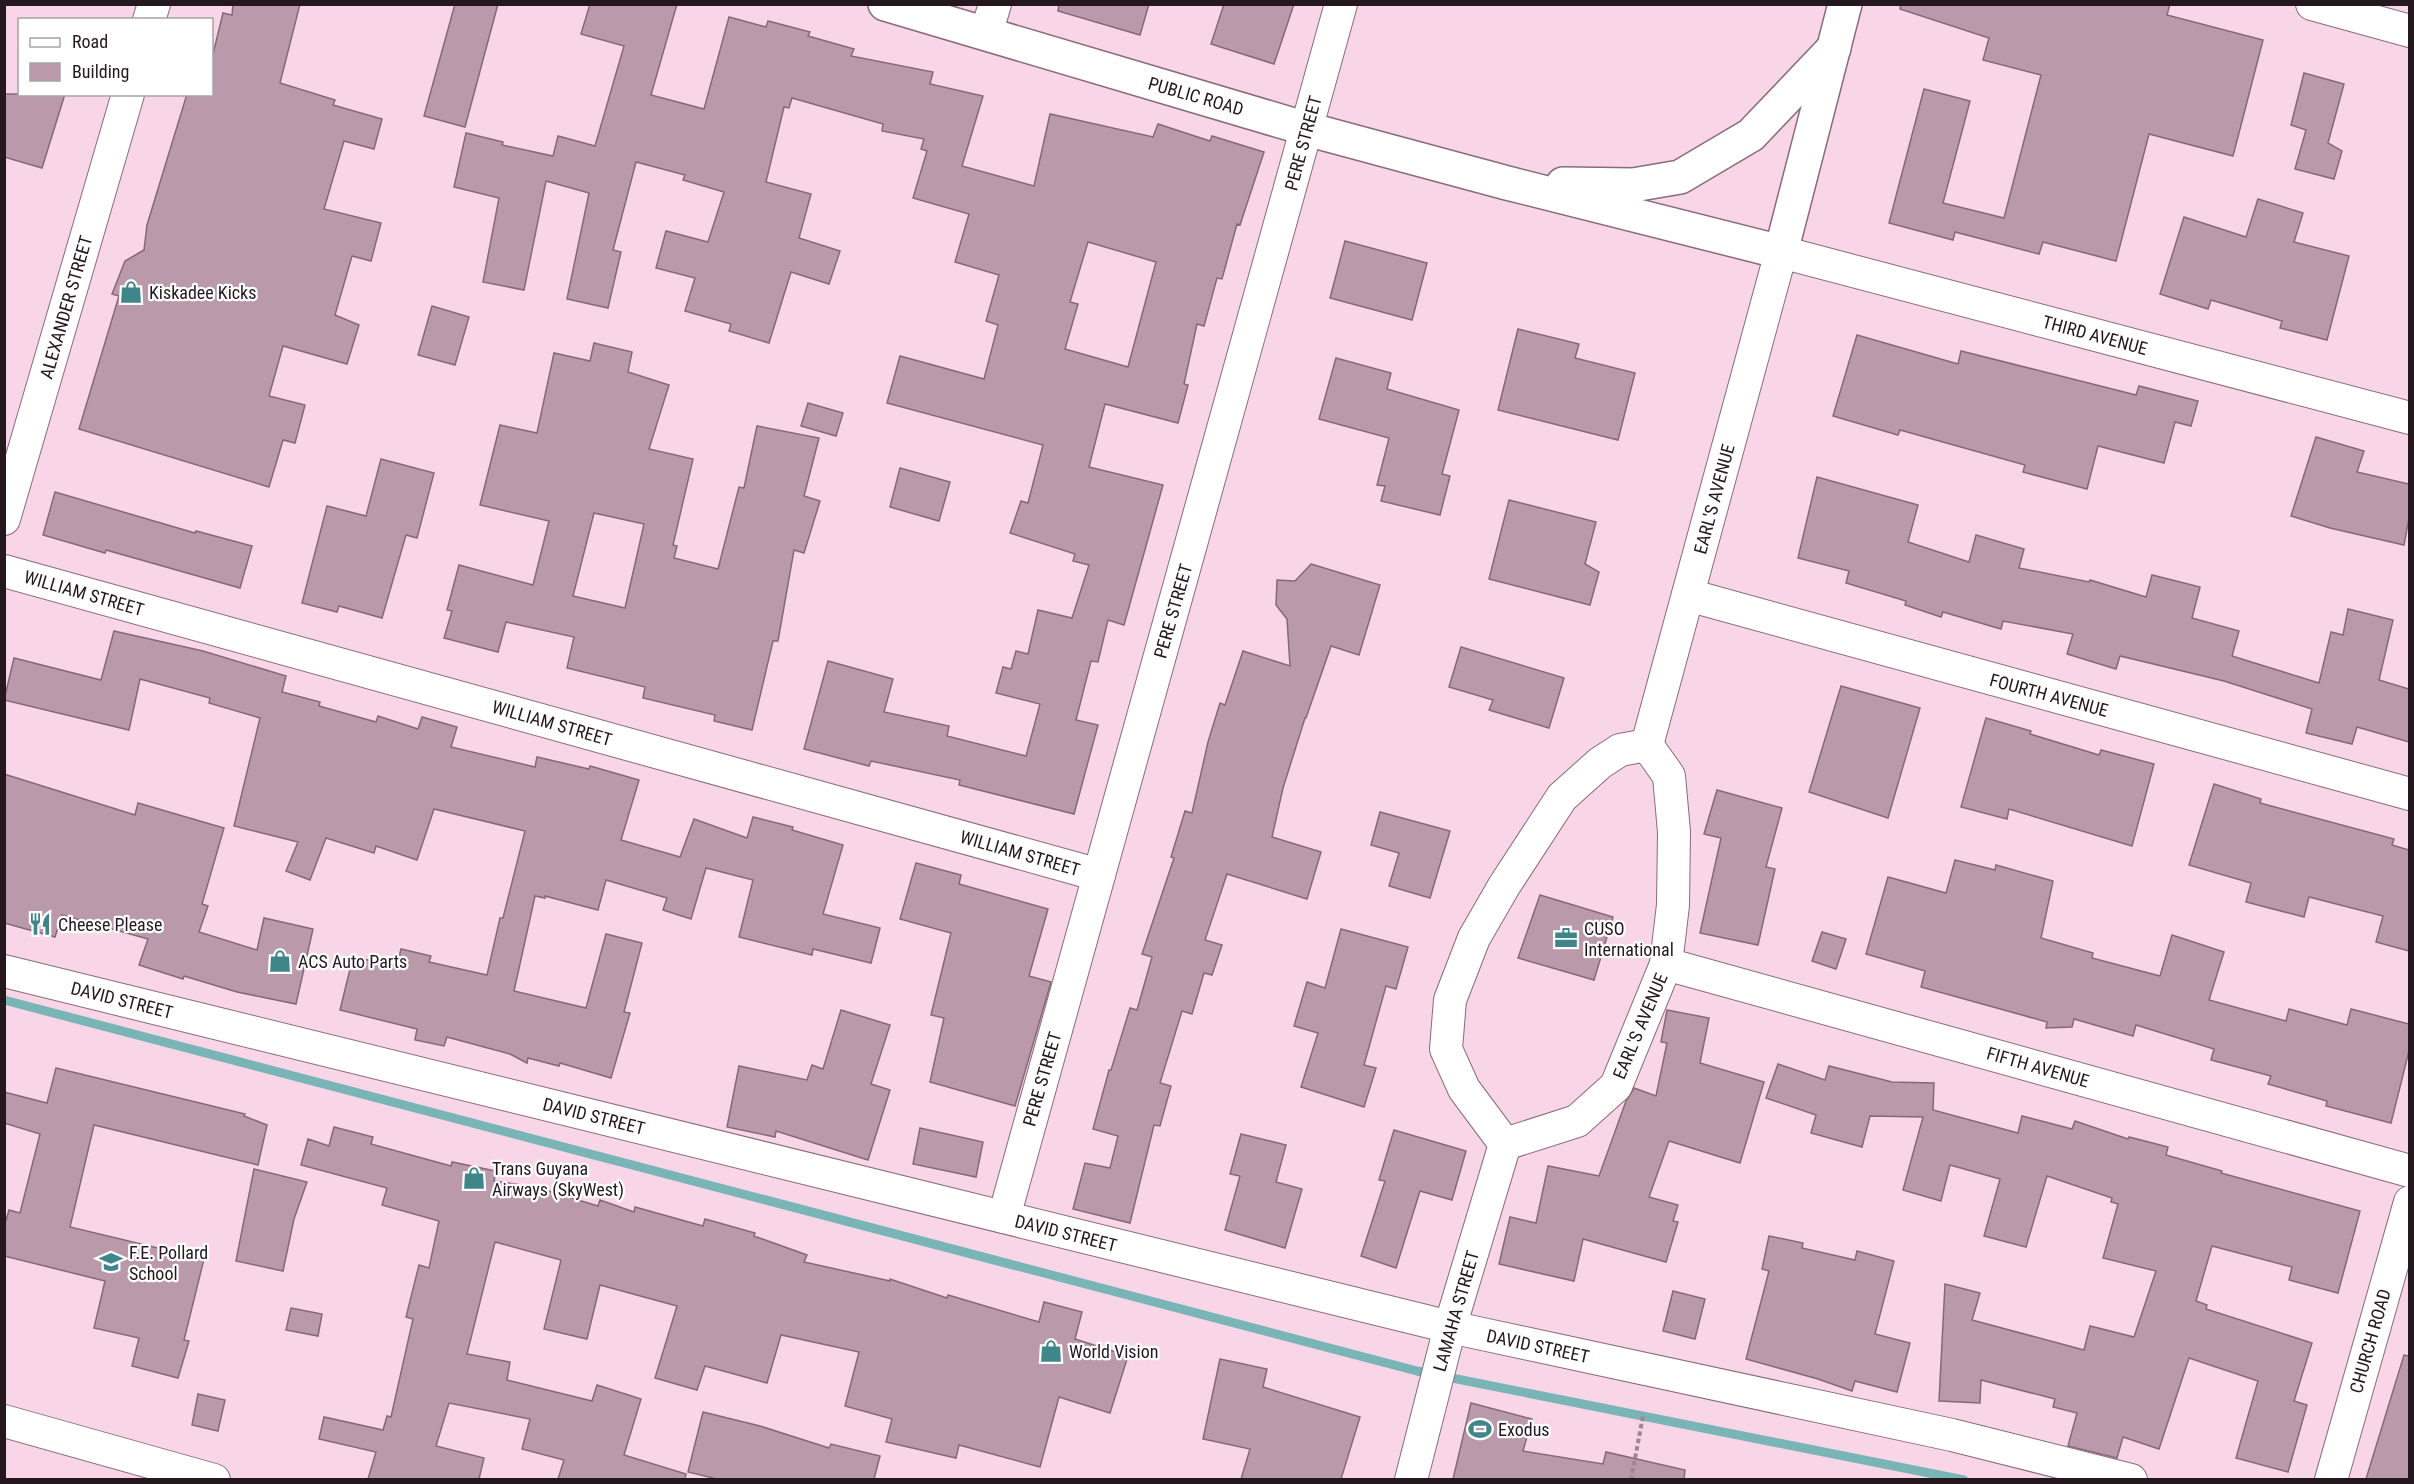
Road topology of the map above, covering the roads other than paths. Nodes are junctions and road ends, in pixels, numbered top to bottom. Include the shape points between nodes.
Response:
1 (885, 4) edge
2 (1341, 4) edge
3 (1845, 4) edge
4 (2312, 4) edge
5 (990, 19) edge
6 (2409, 31) edge
7 (1835, 46) junction
8 (127, 96) edge
9 (1307, 129) junction
10 (1507, 183) junction
11 (1781, 252) junction
12 (2409, 418) edge
13 (4, 519) edge
14 (4, 571) edge
15 (1688, 596) junction
16 (1647, 746) junction
17 (2409, 794) edge
18 (1099, 875) junction
19 (1666, 964) junction
20 (4, 971) edge
21 (1505, 1144) junction
22 (2409, 1170) edge
23 (2409, 1202) edge
24 (1004, 1217) junction
25 (1450, 1327) junction
26 (4, 1421) edge
27 (214, 1479) edge
28 (1411, 1479) edge
29 (2131, 1479) edge
30 (2331, 1479) edge

1 - 5 main road, PUBLIC ROAD
2 - 9 street, PERE STREET
3 - 7 main road
4 - 6 street
5 - 9 main road, PUBLIC ROAD
7 - 10 main road via 1751,135 1680,177 1633,185
7 - 11 main road
8 - 13 street, ALEXANDER STREET
9 - 10 main road, PUBLIC ROAD
9 - 18 street, PERE STREET
10 - 11 main road
11 - 12 street, THIRD AVENUE
11 - 15 street, EARL'S AVENUE
14 - 18 street, WILLIAM STREET
15 - 16 street, EARL'S AVENUE
15 - 17 street, FOURTH AVENUE
16 - 19 street, EARL'S AVENUE via 1669,776 1674,832 1673,905
16 - 21 street via 1620,750 1600,762 1562,797 1474,938 1450,1000 1446,1049 1464,1089
18 - 24 street, PERE STREET
19 - 21 street, EARL'S AVENUE via 1616,1086 1577,1120
19 - 22 street, FIFTH AVENUE
20 - 24 street, DAVID STREET
21 - 25 street, LAMAHA STREET
23 - 30 street, CHURCH ROAD
24 - 25 street, DAVID STREET
25 - 28 street, LAMAHA STREET
25 - 29 street, DAVID STREET via 1953,1435
26 - 27 street

